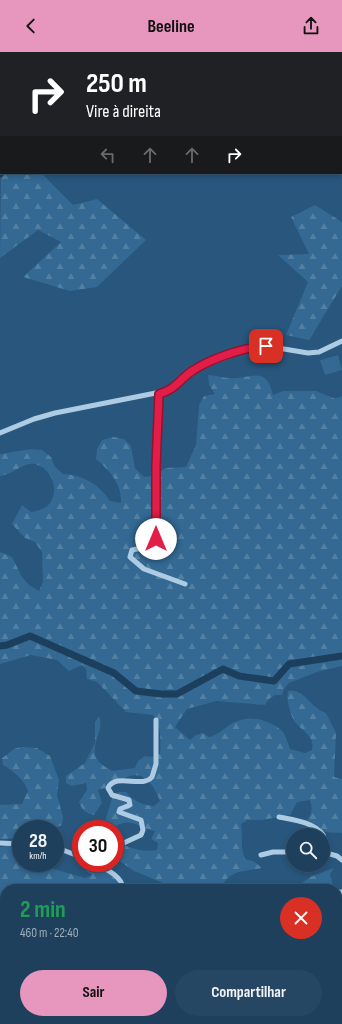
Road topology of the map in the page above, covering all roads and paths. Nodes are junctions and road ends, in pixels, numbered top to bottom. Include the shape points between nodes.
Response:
1 (342, 341) edge
2 (159, 394) junction
3 (0, 433) edge
4 (185, 584) dead end
5 (156, 720) dead end
6 (279, 817) dead end
7 (315, 828) edge
8 (0, 843) edge
9 (124, 843) edge
10 (12, 844) edge
11 (286, 852) edge
12 (330, 854) edge
13 (261, 855) dead end
14 (342, 860) edge
15 (111, 872) edge
16 (122, 884) edge

1 - 2 street via 319,352 308,353 266,346 253,347 200,367 171,390
2 - 3 street via 125,398 55,413
2 - 4 street via 156,543 153,546 132,550 130,557 144,569
5 - 9 street via 156,764 152,777 145,782 115,782 108,788 112,794 129,800 130,805 119,812 141,820 141,835
6 - 7 street
8 - 10 street
11 - 13 street
12 - 14 street
15 - 16 street

